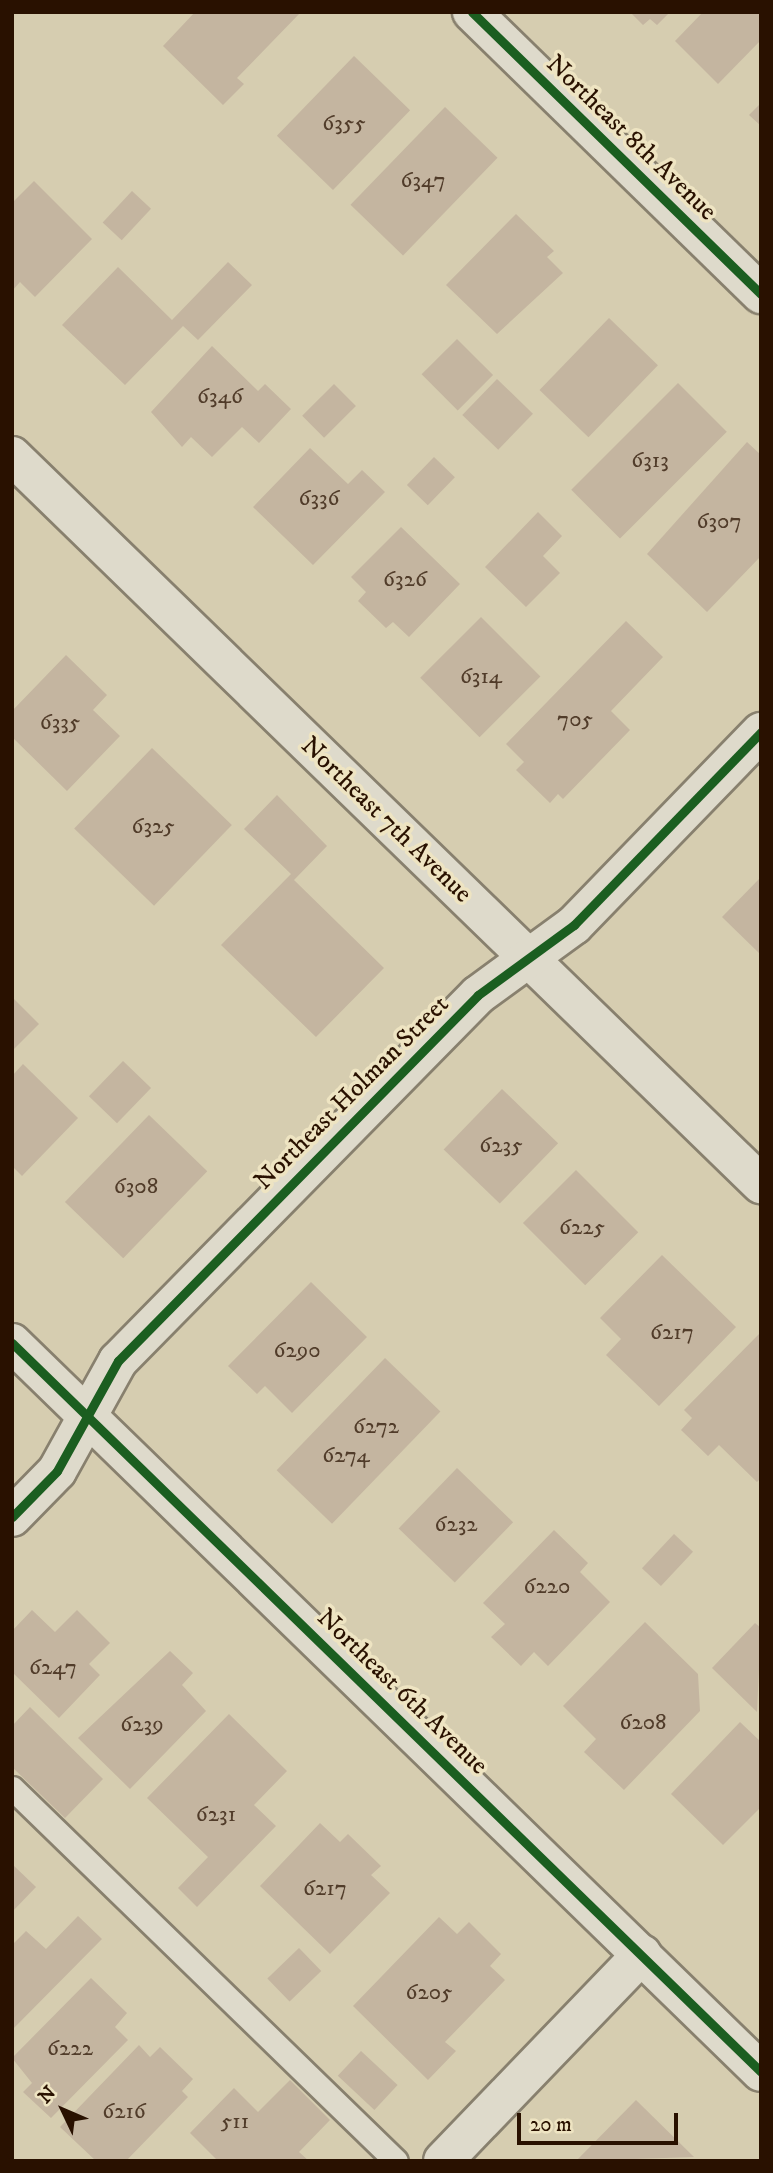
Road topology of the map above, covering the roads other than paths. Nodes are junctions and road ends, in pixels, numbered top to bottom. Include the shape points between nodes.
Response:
1 (472, 12) edge
2 (761, 294) edge
3 (12, 456) edge
4 (761, 732) edge
5 (528, 958) junction
6 (761, 1184) edge
7 (12, 1343) edge
8 (87, 1416) junction
9 (12, 1517) edge
10 (12, 1788) edge
11 (642, 1954) junction
12 (761, 2072) edge
13 (397, 2161) edge
14 (443, 2161) edge

1 - 2 street, Northeast 8th Avenue
3 - 5 street, Northeast 7th Avenue
4 - 5 street, Northeast Holman Street via 574,925
5 - 6 street, Northeast 7th Avenue
5 - 8 street, Northeast Holman Street via 478,995 118,1361
7 - 8 street, Northeast 6th Avenue
8 - 9 street, Northeast Holman Street via 57,1471
8 - 11 street, Northeast 6th Avenue
10 - 13 lane
11 - 12 street, Northeast 6th Avenue
11 - 14 street

